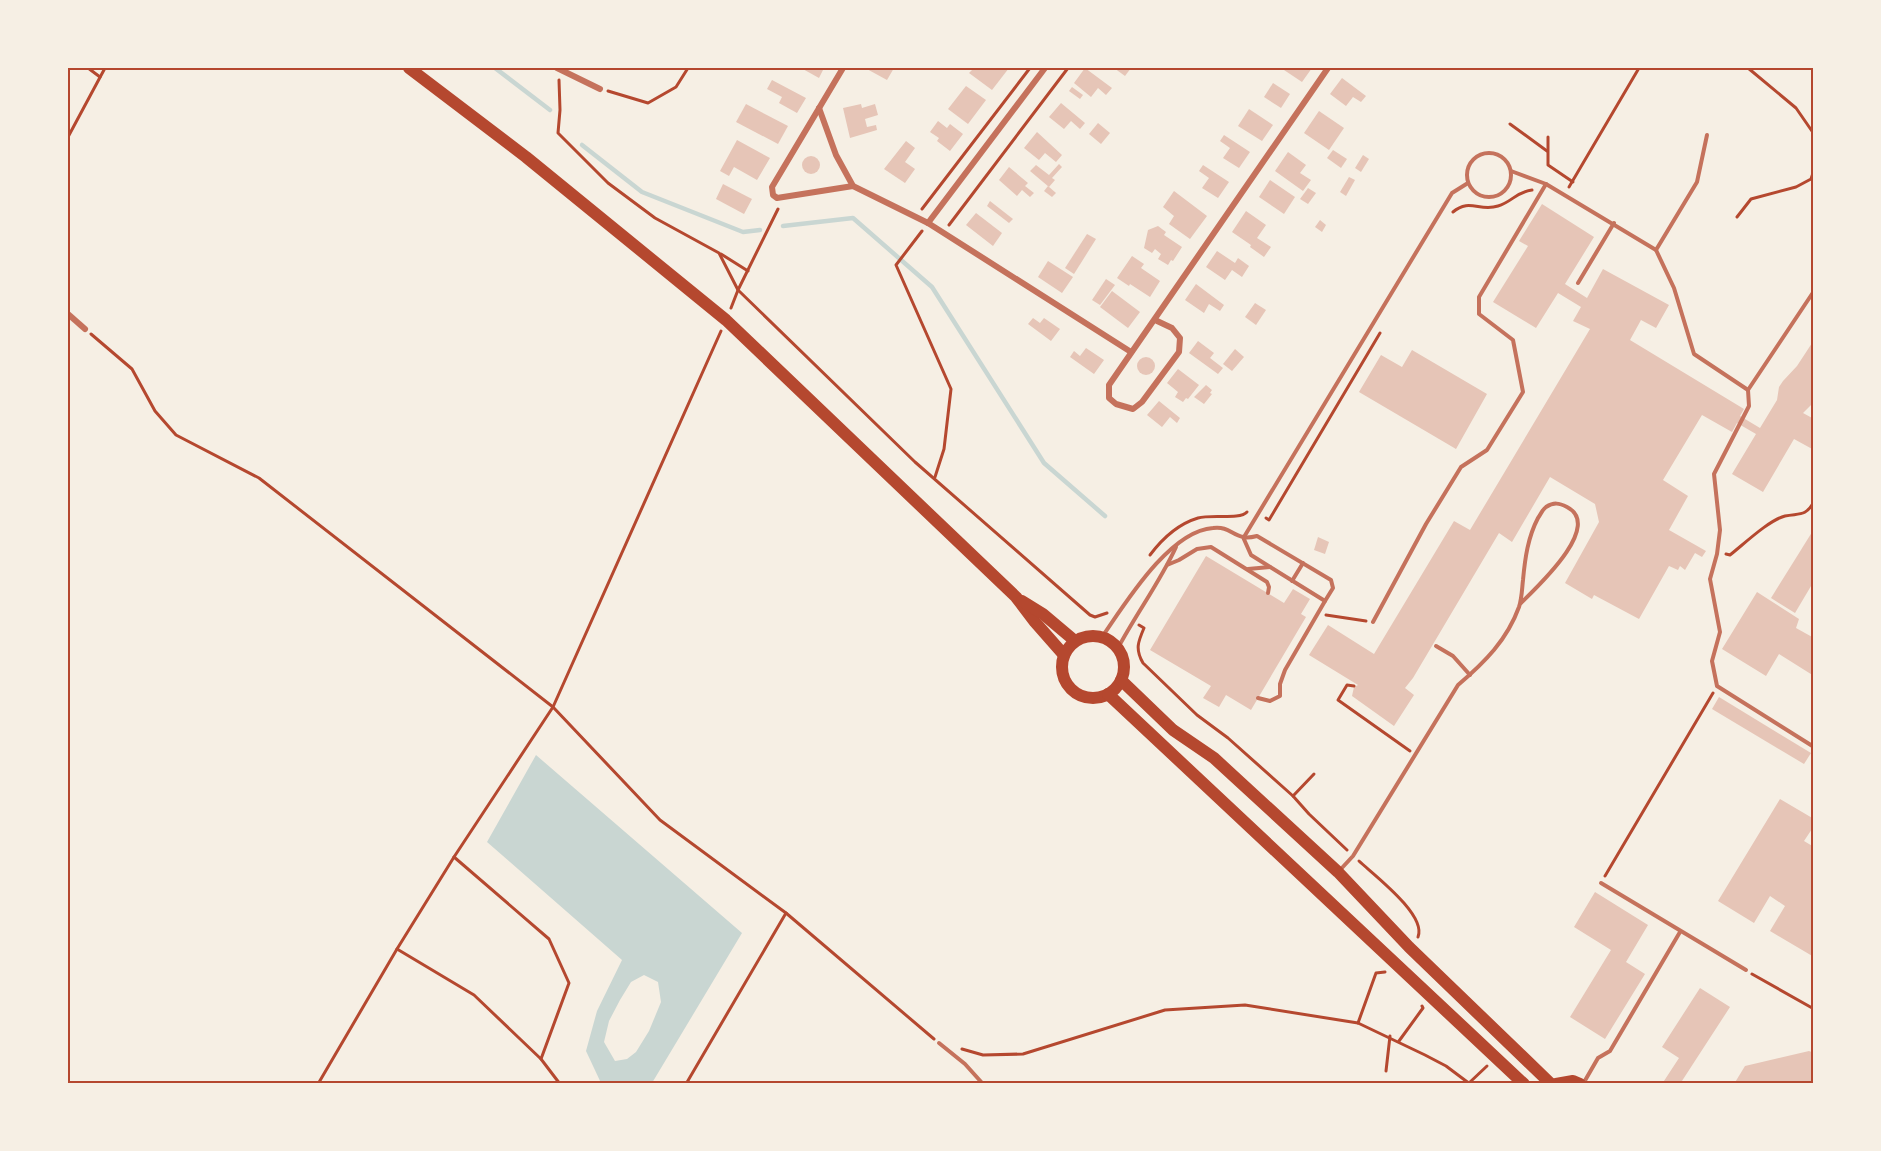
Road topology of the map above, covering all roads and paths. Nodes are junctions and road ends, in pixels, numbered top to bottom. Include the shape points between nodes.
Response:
1 (88, 68) edge
2 (105, 68) edge
3 (409, 68) edge
4 (558, 68) edge
5 (688, 68) edge
6 (843, 68) edge
7 (1030, 68) edge
8 (1045, 68) edge
9 (1068, 68) edge
10 (1328, 68) edge
11 (1639, 68) edge
12 (1748, 68) edge
13 (100, 77) junction
14 (600, 89) joint
15 (819, 108) junction
16 (1510, 124) dead end
17 (1814, 134) edge
18 (1707, 135) dead end
19 (68, 137) edge
20 (1548, 137) dead end
21 (1548, 151) junction
22 (1814, 170) edge
23 (1511, 171) junction
24 (1573, 182) junction
25 (1468, 183) junction
26 (1546, 184) junction
27 (853, 186) junction
28 (1540, 193) junction
29 (1564, 195) junction
30 (785, 197) junction
31 (916, 217) junction
32 (1737, 217) dead end
33 (1448, 219) dead end
34 (928, 223) junction
35 (1614, 223) junction
36 (946, 228) dead end
37 (1656, 250) junction
38 (719, 254) junction
39 (748, 271) junction
40 (1578, 283) dead end
41 (738, 290) junction
42 (1814, 291) edge
43 (68, 314) edge
44 (726, 320) junction
45 (1155, 320) junction
46 (1385, 325) dead end
47 (85, 329) joint
48 (1131, 352) junction
49 (1748, 390) junction
50 (935, 477) junction
51 (1814, 502) edge
52 (1258, 514) junction
53 (1243, 537) junction
54 (1178, 543) junction
55 (1717, 554) junction
56 (1145, 562) dead end
57 (1303, 563) junction
58 (1167, 565) junction
59 (1270, 567) junction
60 (1247, 569) junction
61 (1292, 581) junction
62 (1268, 593) dead end
63 (1016, 597) junction
64 (1325, 601) junction
65 (1520, 604) junction
66 (1113, 606) dead end
67 (1319, 612) junction
68 (1373, 622) joint
69 (1141, 636) dead end
70 (1102, 637) junction
71 (1075, 641) junction
72 (1436, 646) dead end
73 (1118, 648) junction
74 (1064, 656) junction
75 (1470, 675) junction
76 (1121, 680) junction
77 (1354, 686) dead end
78 (1717, 686) junction
79 (1108, 694) junction
80 (1258, 698) dead end
81 (553, 707) junction
82 (1814, 747) edge
83 (1416, 755) junction
84 (1314, 774) dead end
85 (1293, 796) junction
86 (454, 856) junction
87 (1353, 856) junction
88 (1338, 872) junction
89 (1601, 883) joint
90 (786, 913) junction
91 (1680, 932) junction
92 (1409, 947) junction
93 (397, 950) junction
94 (1746, 970) joint
95 (1386, 972) dead end
96 (1416, 1000) dead end
97 (1814, 1009) edge
98 (1359, 1023) junction
99 (1389, 1036) junction
100 (1399, 1041) junction
101 (939, 1043) joint
102 (961, 1049) dead end
103 (541, 1059) junction
104 (1486, 1066) dead end
105 (1386, 1071) dead end
106 (318, 1083) edge
107 (560, 1083) edge
108 (686, 1083) edge
109 (982, 1083) edge
110 (1469, 1083) edge
111 (1524, 1083) edge
112 (1551, 1083) edge
113 (1556, 1083) edge
114 (1582, 1083) edge

1 - 13 path
2 - 13 path
3 - 44 main road
4 - 14 street
4 - 38 path via 558,133 608,183 655,218
5 - 14 path via 676,87 648,103
6 - 15 street
7 - 31 path
8 - 34 street
9 - 36 path
10 - 45 street
11 - 24 path
12 - 17 path via 1796,108
13 - 19 path
15 - 27 street via 836,155
15 - 30 street via 772,187 773,195
16 - 21 path
18 - 37 lane via 1698,182
20 - 21 path
21 - 24 path via 1548,165
22 - 32 path via 1811,179 1796,187 1751,199
23 - 25 lane via 1509,185 1498,195 1484,197
23 - 25 lane via 1498,154 1483,153 1471,161
23 - 26 lane
24 - 29 path
25 - 52 lane via 1452,193
26 - 28 lane
26 - 29 lane
27 - 30 street
27 - 31 street
28 - 33 path via 1523,191 1489,208 1462,206
28 - 68 lane via 1479,297 1479,314 1513,340 1523,392 1487,450 1461,467
29 - 35 lane
30 - 39 path
31 - 34 street
34 - 48 street
34 - 50 path via 896,266 951,389 944,449
35 - 37 lane
35 - 40 lane
37 - 49 lane via 1674,288 1694,354
38 - 39 path
38 - 41 path
39 - 41 path
41 - 44 path
41 - 50 path
42 - 49 lane
43 - 47 street
44 - 63 main road
44 - 81 path
45 - 48 street
45 - 48 street via 1172,328 1180,338 1179,352 1133,409 1109,398 1109,385
46 - 52 path via 1269,520
47 - 81 path via 132,369 155,411 176,435 259,478
49 - 55 lane via 1749,406 1714,474
50 - 66 path via 1090,615 1101,616
51 - 55 path via 1803,514 1783,516 1730,555
52 - 53 lane
52 - 56 path via 1250,510 1244,516 1209,516 1187,522 1165,537
53 - 54 lane via 1210,528
53 - 57 lane via 1257,536
53 - 59 lane via 1251,555
54 - 58 lane
54 - 70 lane via 1160,558
55 - 78 lane via 1710,579 1720,632 1712,661
57 - 61 lane
57 - 64 lane via 1331,580 1333,588
58 - 60 lane via 1190,551 1211,548
58 - 73 lane
59 - 60 lane
59 - 61 lane
60 - 62 lane via 1266,582
61 - 64 lane
63 - 71 main road
63 - 74 main road
64 - 67 lane
65 - 65 lane via 1570,548 1579,527 1573,511 1558,503 1543,509 1534,526 1526,551
65 - 75 lane via 1506,635
67 - 68 path via 1328,617
67 - 80 lane via 1285,670 1280,696 1270,701
69 - 85 path via 1138,654 1143,663 1197,715
70 - 71 main road via 1093,635
70 - 73 main road
71 - 74 main road
72 - 75 lane via 1453,656
73 - 76 main road via 1123,658
74 - 79 main road via 1062,674 1072,690 1090,698
75 - 83 lane via 1458,685
76 - 79 main road
76 - 88 main road via 1173,730 1214,758
77 - 83 path via 1347,685 1338,700
78 - 82 lane
78 - 89 path
79 - 111 main road
81 - 86 path
81 - 90 path via 660,820
83 - 87 lane
84 - 85 path
85 - 87 path
86 - 93 path
86 - 103 path via 549,939 569,982
87 - 88 lane
87 - 92 path via 1411,910 1420,935
88 - 92 main road
89 - 91 lane
90 - 101 path
90 - 108 path
91 - 94 lane
91 - 114 lane via 1610,1051 1598,1058
92 - 112 main road
93 - 103 path via 474,995
93 - 106 path
94 - 97 path
95 - 98 path via 1376,973
96 - 100 path via 1423,1008
98 - 99 path
98 - 102 path via 1245,1005 1165,1010 1023,1054 982,1055
99 - 100 path
99 - 105 path
100 - 110 path
101 - 109 lane
103 - 107 path
104 - 110 path
113 - 114 main road

